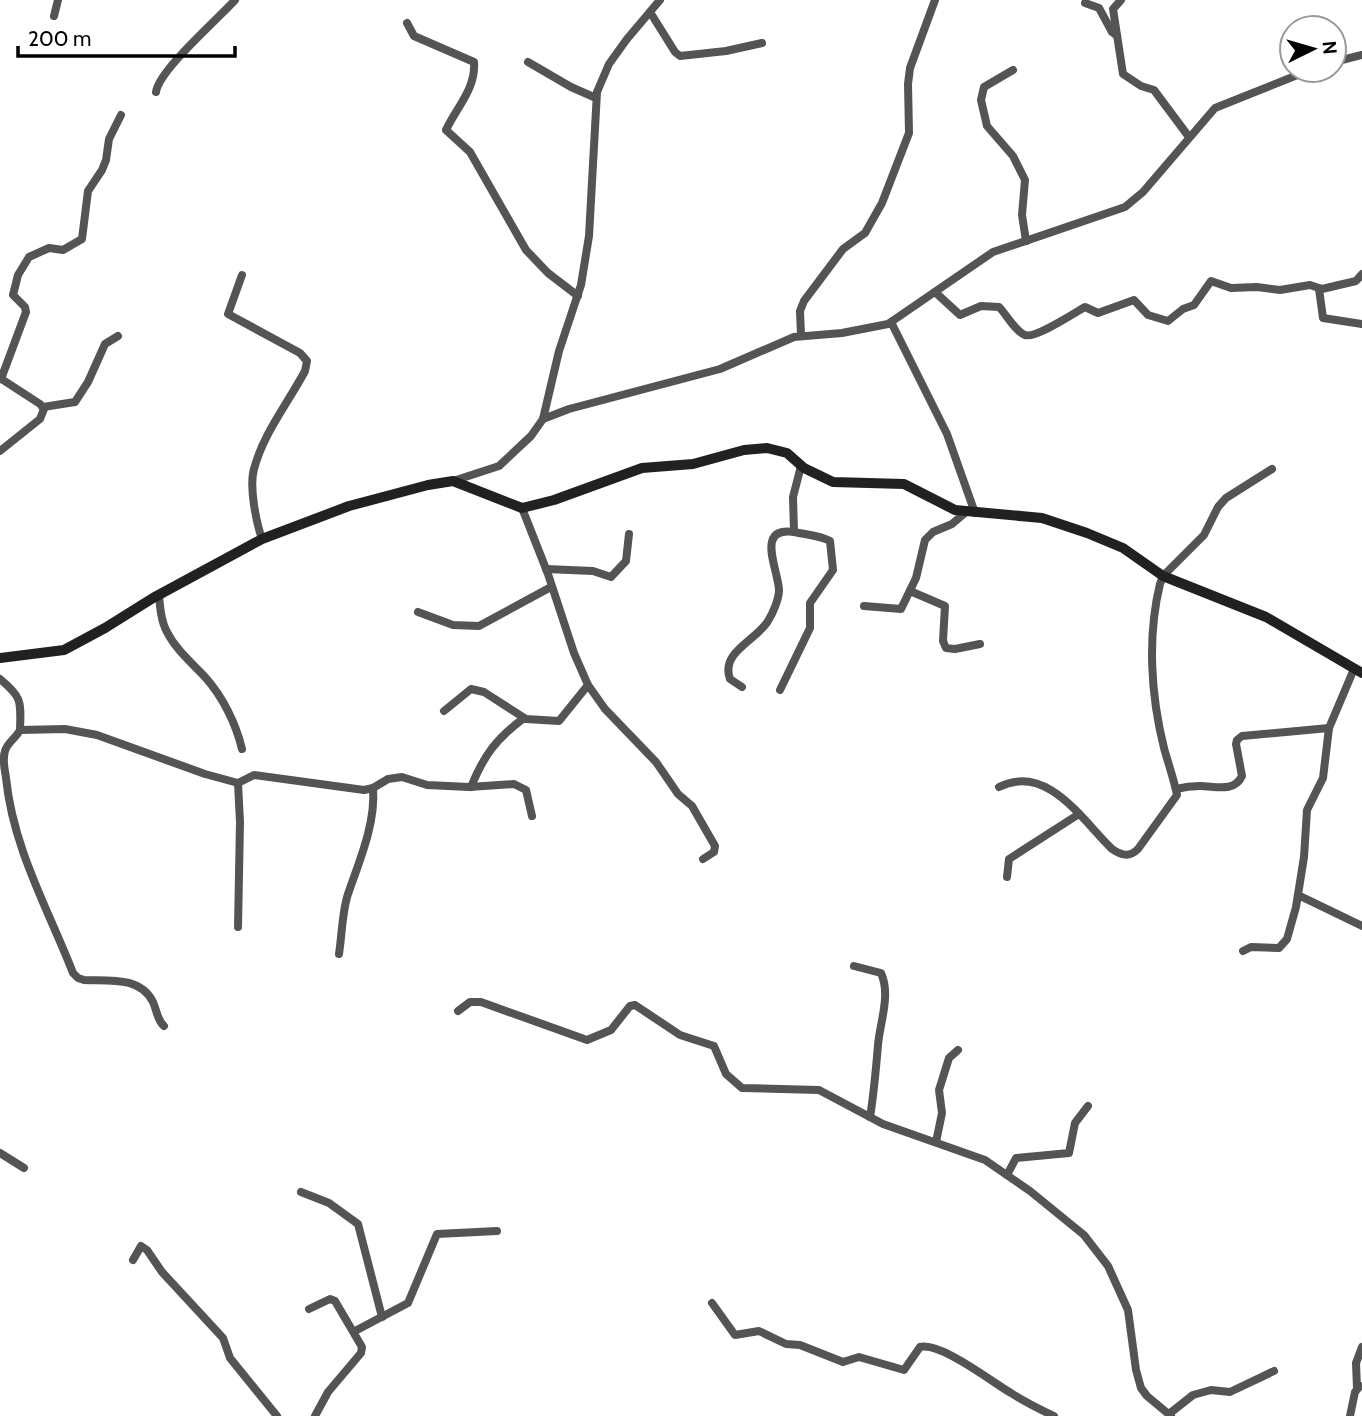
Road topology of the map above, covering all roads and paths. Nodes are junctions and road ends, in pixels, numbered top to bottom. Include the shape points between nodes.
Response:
1 (58, 0) edge
2 (235, 0) edge
3 (660, 0) edge
4 (935, 0) edge
5 (1121, 0) edge
6 (1085, 3) dead end
7 (650, 12) junction
8 (54, 16) dead end
9 (407, 23) dead end
10 (1118, 36) junction
11 (762, 43) dead end
12 (527, 62) dead end
13 (1013, 70) dead end
14 (1278, 83) edge
15 (156, 92) dead end
16 (596, 98) junction
17 (121, 115) dead end
18 (1189, 137) junction
19 (1026, 241) junction
20 (1362, 274) edge
21 (242, 275) dead end
22 (1319, 289) junction
23 (935, 292) junction
24 (578, 296) junction
25 (891, 322) junction
26 (1362, 324) edge
27 (801, 335) junction
28 (118, 336) dead end
29 (1, 379) edge
30 (43, 407) junction
31 (543, 419) junction
32 (0, 450) edge
33 (801, 466) junction
34 (1272, 469) dead end
35 (453, 481) junction
36 (522, 508) junction
37 (970, 512) junction
38 (794, 532) junction
39 (629, 534) dead end
40 (262, 539) junction
41 (546, 569) junction
42 (1163, 576) junction
43 (551, 587) junction
44 (911, 591) junction
45 (159, 595) junction
46 (864, 606) dead end
47 (418, 612) dead end
48 (980, 644) dead end
49 (0, 658) edge
50 (1358, 671) edge
51 (0, 679) edge
52 (588, 685) junction
53 (742, 687) dead end
54 (780, 690) dead end
55 (444, 712) dead end
56 (524, 718) junction
57 (1329, 728) junction
58 (20, 730) junction
59 (242, 749) dead end
60 (238, 783) junction
61 (471, 787) junction
62 (999, 787) dead end
63 (373, 788) junction
64 (1176, 789) junction
65 (1079, 814) junction
66 (532, 816) dead end
67 (703, 859) dead end
68 (1007, 877) dead end
69 (1298, 895) junction
70 (1362, 926) edge
71 (239, 927) dead end
72 (1243, 951) dead end
73 (339, 954) dead end
74 (854, 966) dead end
75 (457, 1011) dead end
76 (164, 1026) dead end
77 (958, 1050) dead end
78 (1088, 1106) dead end
79 (870, 1117) junction
80 (936, 1142) junction
81 (0, 1153) edge
82 (24, 1168) dead end
83 (1007, 1175) junction
84 (300, 1192) dead end
85 (497, 1231) dead end
86 (133, 1260) dead end
87 (712, 1303) dead end
88 (309, 1309) dead end
89 (382, 1317) junction
90 (355, 1331) junction
91 (1362, 1347) edge
92 (1274, 1371) dead end
93 (1360, 1387) edge
94 (1170, 1415) edge
95 (277, 1416) edge
96 (315, 1416) edge
97 (1054, 1416) edge
98 (1350, 1416) edge

1 - 8 street
2 - 15 street via 165,71
3 - 7 street
4 - 27 street via 910,68 909,133 882,204 865,233 843,249 804,301
5 - 10 street via 1113,9
6 - 10 street via 1099,8
7 - 11 street via 680,55
7 - 16 street via 609,64
9 - 24 street via 414,36 473,60 467,94 446,130 470,152 526,250
10 - 18 street via 1123,74 1154,90
12 - 16 street
13 - 19 street via 984,87 981,100 988,128 1013,156 1025,180 1022,215
14 - 18 street via 1219,106
16 - 24 street via 590,227
17 - 29 street via 109,139 102,170 89,191 82,239 63,250 45,248 29,257 18,275 13,295 26,312
18 - 19 street via 1125,207
19 - 23 street via 988,255
20 - 22 street via 1351,282
21 - 40 street via 228,314 307,361 253,471
22 - 23 street via 1310,285 1284,290 1231,288 1211,281 1194,305 1168,321 1147,315 1134,300 1098,313 1085,307 1029,336 999,307 981,306 960,315
22 - 26 street via 1323,318
23 - 25 street
24 - 31 street
25 - 27 street via 842,333
25 - 37 street via 947,434
27 - 31 street via 720,369
28 - 30 street via 105,344 75,402
29 - 30 street
30 - 32 street via 40,419
31 - 35 street via 499,466
33 - 36 street via 793,456 777,449 744,450 693,464 633,471
33 - 37 street via 843,483 904,484 955,510
33 - 38 street via 793,497
34 - 42 street via 1226,498 1204,535
35 - 36 street
35 - 40 street via 349,506
36 - 41 street
37 - 42 street via 1046,519 1110,542
37 - 44 street via 928,536
38 - 53 street via 783,531 772,543 779,592 770,618 740,646 728,667 730,680
38 - 54 street via 830,541 833,570 810,603 810,628
39 - 41 street via 626,561 611,577 593,571
40 - 45 street
41 - 43 street
42 - 50 street via 1266,617
42 - 64 street via 1152,653 1157,717
43 - 47 street via 479,626 453,625
43 - 52 street
44 - 46 street via 901,609
44 - 48 street via 945,607 946,648
45 - 49 street via 64,650
45 - 59 street via 166,631 210,683 235,723
50 - 57 street
51 - 58 street via 18,695
52 - 56 street via 559,721
52 - 67 street via 691,806 715,846
55 - 56 street via 471,689 484,692
56 - 61 street via 494,743
57 - 64 street via 1242,736 1236,744 1242,776 1238,783
57 - 69 street via 1323,778 1307,810
58 - 60 street via 65,729 97,735
58 - 76 street via 5,750 8,795 30,870 73,973 78,978 138,985
60 - 63 street via 259,775
60 - 71 street
61 - 63 street via 427,785 402,777
61 - 66 street via 522,786
62 - 65 street via 1028,780 1053,792
63 - 73 street
64 - 65 street via 1175,798 1138,849 1128,855 1112,849
65 - 68 street via 1009,859
69 - 70 street
69 - 72 street via 1283,944
74 - 79 street via 881,973 883,979 884,1015
75 - 79 street via 470,1002 481,1002 587,1040 615,1027 635,1005 680,1035 714,1046 726,1074 742,1088 819,1090
77 - 80 street via 950,1058 939,1090 942,1113
78 - 83 street via 1075,1123 1069,1153 1019,1157
79 - 80 street
80 - 83 street via 985,1160
81 - 82 street
83 - 94 street via 1084,1235 1108,1266 1128,1310 1141,1388
84 - 89 street via 329,1203 358,1224
85 - 89 street via 437,1234 408,1303
86 - 95 street via 139,1247 148,1250 162,1272 227,1343 230,1358
87 - 97 street via 735,1335 759,1331 843,1362 859,1357 904,1370 920,1347 927,1346
88 - 90 street via 333,1299
89 - 90 street
90 - 96 street via 361,1353 328,1392
91 - 93 street via 1356,1363
92 - 94 street via 1230,1392 1194,1395
93 - 98 street

